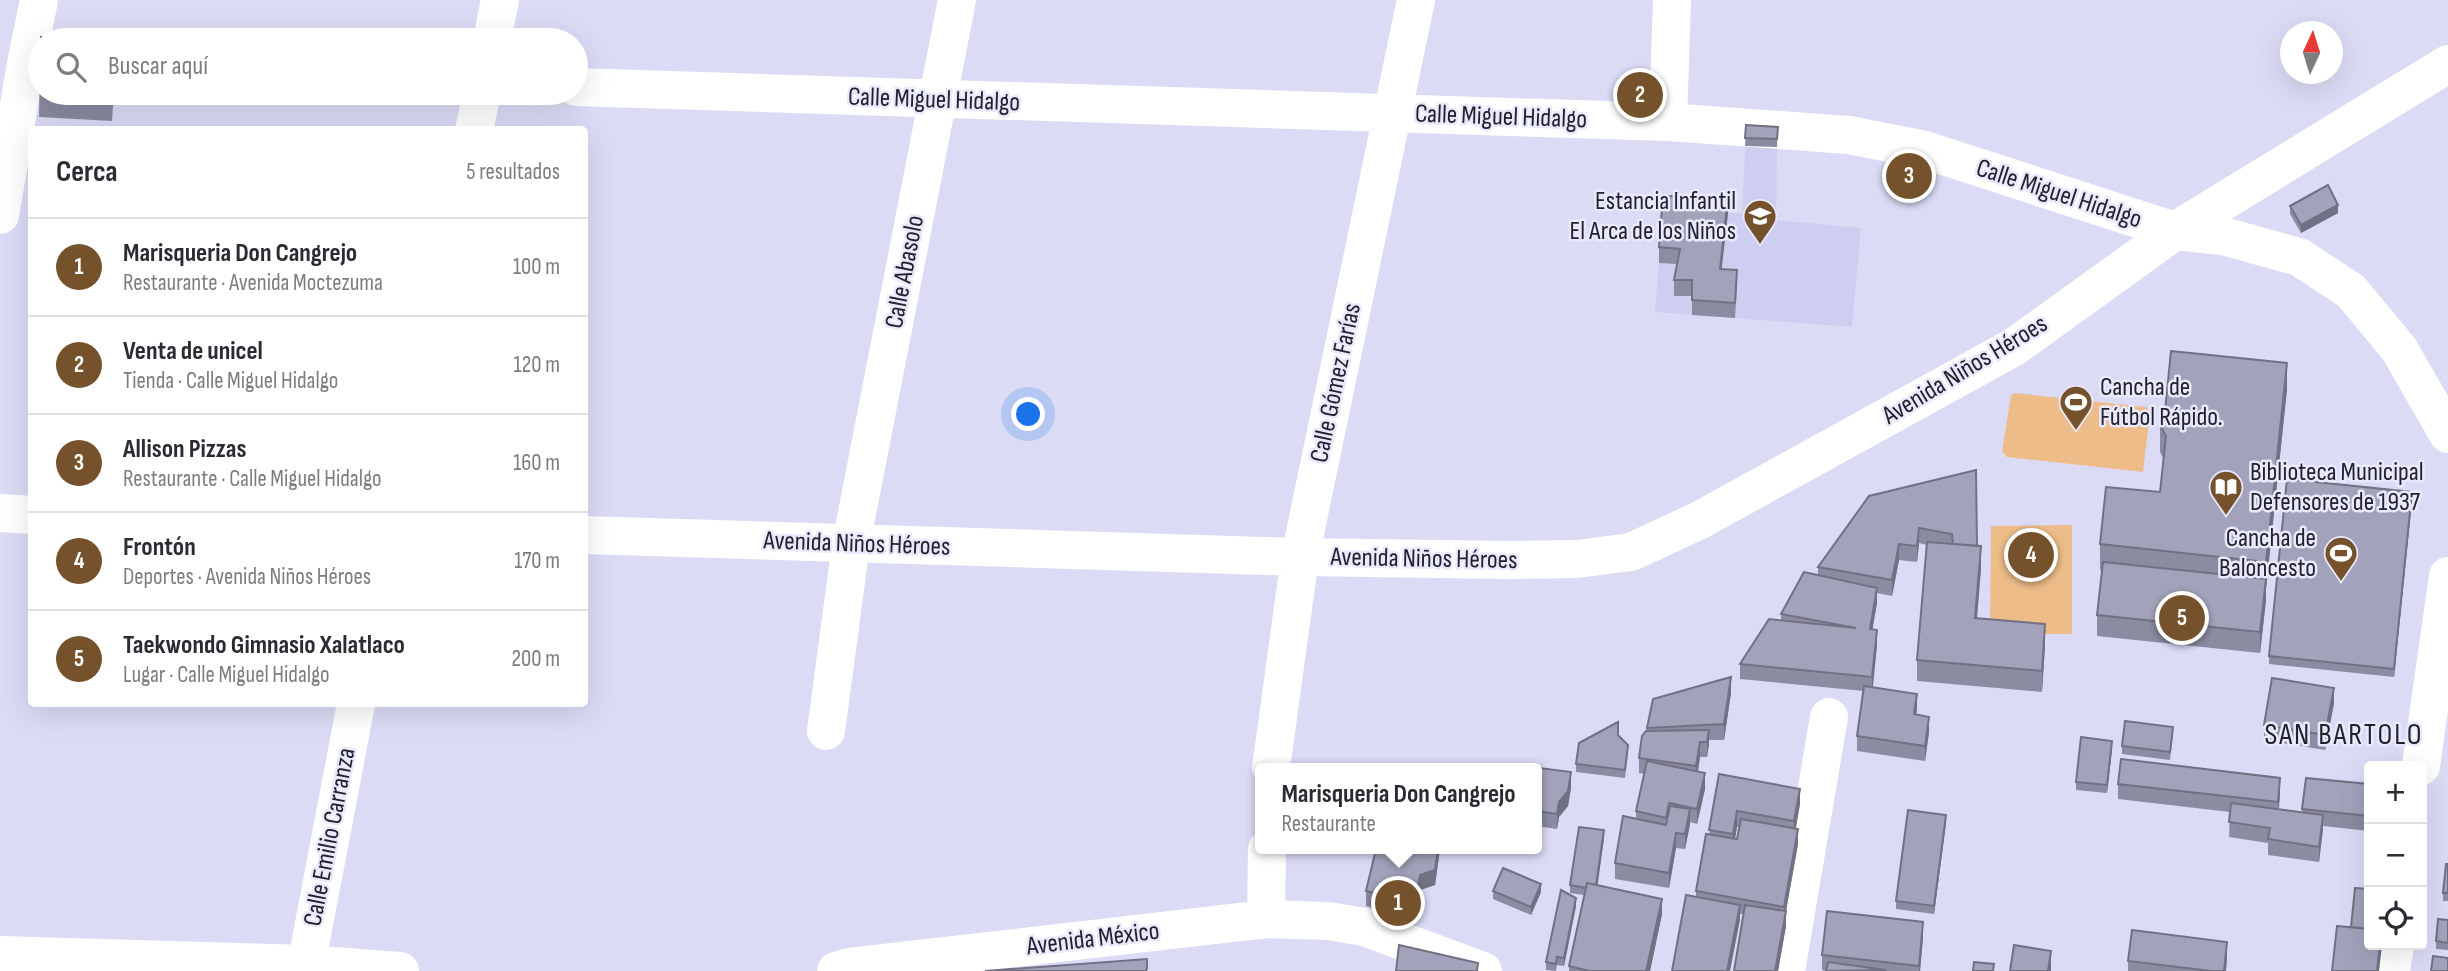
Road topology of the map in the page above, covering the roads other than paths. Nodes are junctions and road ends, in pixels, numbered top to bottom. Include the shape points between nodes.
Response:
1 (39, 0) edge
2 (500, 0) edge
3 (957, 0) edge
4 (1416, 0) edge
5 (1672, 0) edge
6 (32, 28) edge
7 (494, 28) edge
8 (28, 41) edge
9 (22, 64) edge
10 (2448, 64) edge
11 (588, 87) edge
12 (939, 100) junction
13 (479, 105) edge
14 (1391, 114) junction
15 (1668, 122) junction
16 (475, 126) edge
17 (0, 215) edge
18 (2175, 231) junction
19 (2448, 434) edge
20 (0, 513) edge
21 (28, 514) edge
22 (588, 536) edge
23 (851, 544) junction
24 (1300, 557) junction
25 (2448, 576) edge
26 (355, 707) edge
27 (1829, 717) dead end
28 (826, 731) dead end
29 (2422, 761) edge
30 (1272, 763) edge
31 (1267, 854) edge
32 (1266, 919) junction
33 (2394, 950) edge
34 (0, 956) edge
35 (306, 967) edge
36 (400, 971) edge
37 (836, 971) edge
38 (1483, 971) edge
39 (1786, 971) edge
40 (2391, 971) edge

1 - 6 street
2 - 7 street
3 - 12 street, Calle Abasolo
4 - 14 street, Calle Gómez Farías
5 - 15 street
8 - 9 street
9 - 17 street
10 - 18 street, Avenida Niños Héroes
11 - 12 street, Calle Miguel Hidalgo
12 - 14 street, Calle Miguel Hidalgo
12 - 23 street, Calle Abasolo
13 - 16 street
14 - 15 street, Calle Miguel Hidalgo
14 - 24 street, Calle Gómez Farías
15 - 18 street, Calle Miguel Hidalgo via 1849,135 1925,149
18 - 19 street, Calle Miguel Hidalgo via 2223,236 2299,257 2351,291 2399,349
18 - 24 street, Avenida Niños Héroes via 2014,347 1700,520 1632,552 1536,560
20 - 21 street
22 - 23 street, Avenida Niños Héroes
23 - 24 street, Avenida Niños Héroes
23 - 28 street, Calle Abasolo
24 - 30 street, Calle Gómez Farías
25 - 29 street
26 - 35 street, Calle Emilio Carranza
27 - 39 street
31 - 32 street
32 - 37 street, Avenida México
32 - 38 street, Avenida México via 1364,927
33 - 40 street
34 - 35 street
35 - 36 street

